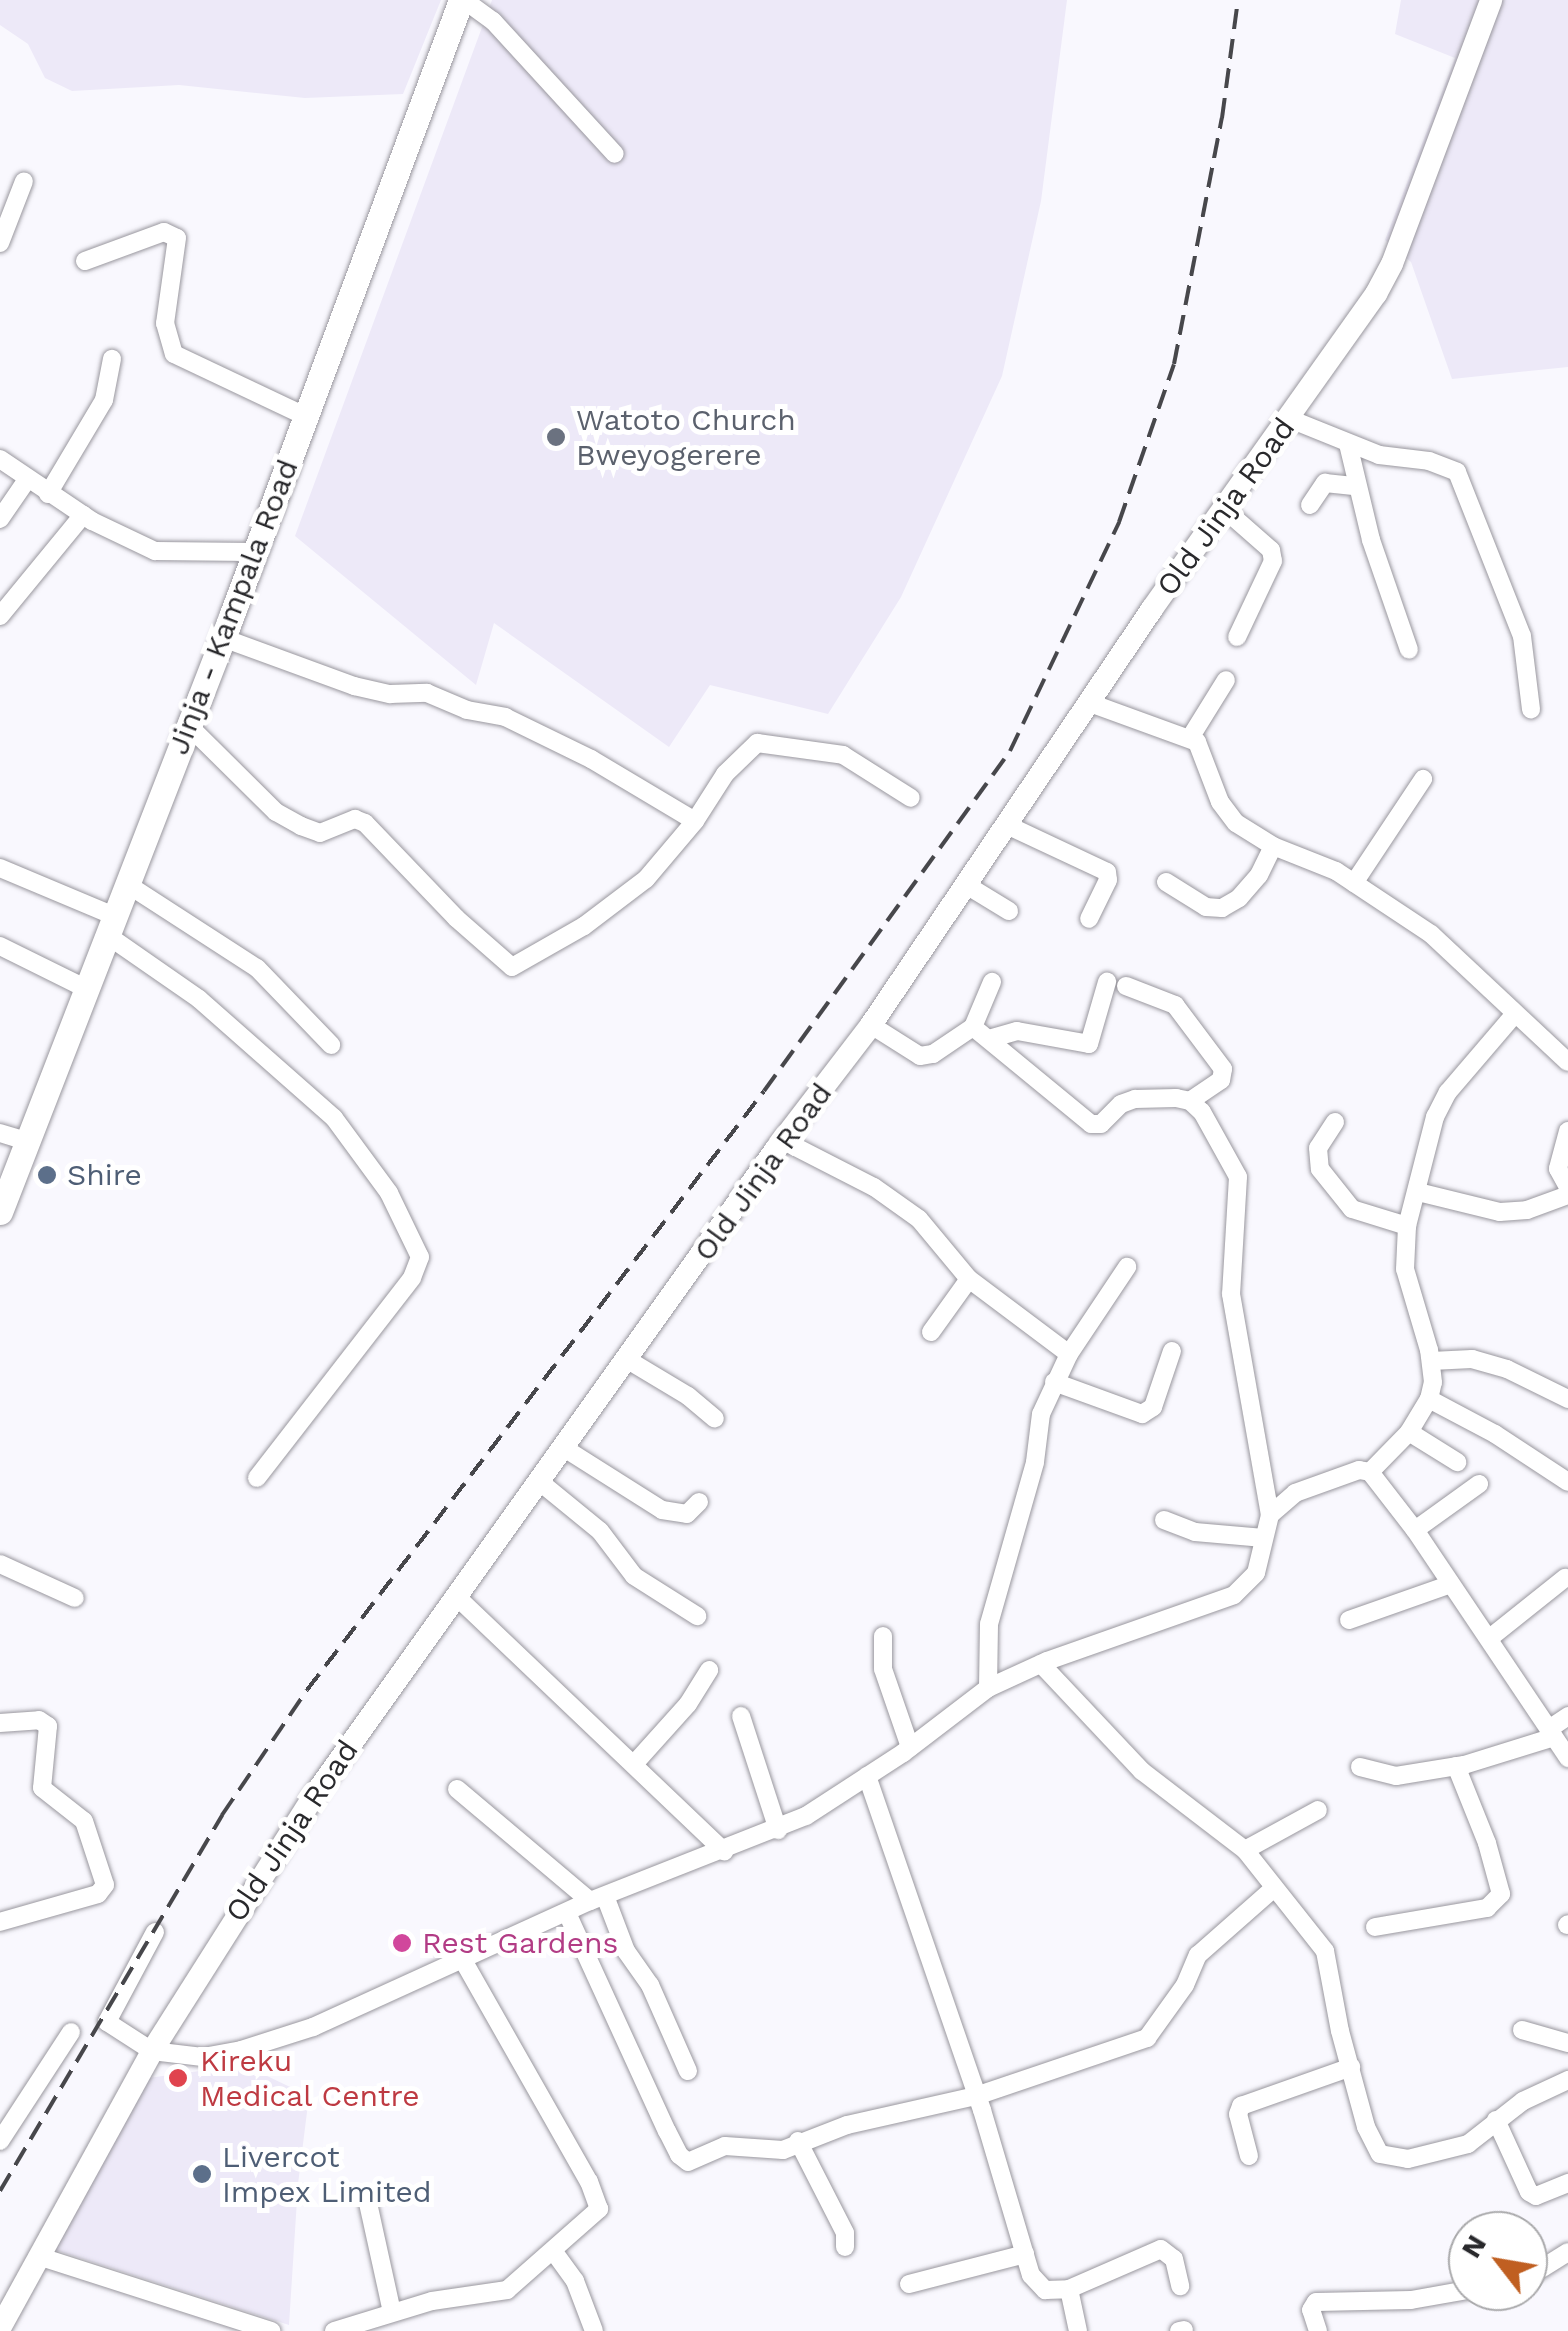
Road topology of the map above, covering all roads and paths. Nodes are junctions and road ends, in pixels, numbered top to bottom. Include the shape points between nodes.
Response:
1 (463, 0) edge
2 (1491, 0) edge
3 (615, 154) dead end
4 (24, 180) dead end
5 (0, 243) edge
6 (85, 261) dead end
7 (112, 359) dead end
8 (305, 416) junction
9 (1290, 419) junction
10 (1348, 444) junction
11 (0, 460) edge
12 (26, 481) junction
13 (1356, 486) junction
14 (48, 494) junction
15 (1310, 505) dead end
16 (1223, 508) junction
17 (83, 516) junction
18 (0, 519) edge
19 (253, 552) junction
20 (0, 616) edge
21 (1237, 637) dead end
22 (223, 638) junction
23 (1409, 650) dead end
24 (1226, 680) dead end
25 (1090, 703) junction
26 (1531, 709) dead end
27 (189, 726) junction
28 (1190, 738) junction
29 (1423, 780) dead end
30 (911, 798) dead end
31 (696, 821) junction
32 (1009, 826) junction
33 (1272, 846) junction
34 (0, 868) edge
35 (1166, 882) dead end
36 (1354, 882) junction
37 (127, 884) junction
38 (968, 886) junction
39 (1010, 911) dead end
40 (1089, 918) dead end
41 (110, 925) junction
42 (0, 946) edge
43 (992, 982) dead end
44 (86, 988) junction
45 (1514, 1014) junction
46 (872, 1025) junction
47 (972, 1027) junction
48 (989, 1038) junction
49 (331, 1045) dead end
50 (1568, 1062) edge
51 (1190, 1101) junction
52 (1335, 1122) dead end
53 (1568, 1130) edge
54 (0, 1133) edge
55 (782, 1140) junction
56 (26, 1141) junction
57 (1568, 1187) edge
58 (1418, 1192) junction
59 (1568, 1195) edge
60 (0, 1212) edge
61 (1407, 1226) junction
62 (1127, 1267) dead end
63 (969, 1279) junction
64 (931, 1332) dead end
65 (1172, 1351) dead end
66 (1069, 1354) junction
67 (628, 1360) junction
68 (1431, 1361) junction
69 (1054, 1382) junction
70 (1429, 1399) junction
71 (1568, 1399) edge
72 (715, 1419) dead end
73 (1409, 1432) junction
74 (564, 1448) junction
75 (1456, 1462) dead end
76 (1370, 1472) junction
77 (257, 1478) dead end
78 (540, 1482) junction
79 (1568, 1482) edge
80 (1479, 1484) dead end
81 (699, 1502) dead end
82 (1270, 1514) junction
83 (1164, 1520) dead end
84 (1415, 1530) junction
85 (1264, 1538) junction
86 (0, 1564) edge
87 (1564, 1578) dead end
88 (1452, 1584) junction
89 (456, 1597) junction
90 (75, 1598) dead end
91 (697, 1616) dead end
92 (1349, 1620) dead end
93 (882, 1636) dead end
94 (1491, 1637) junction
95 (1041, 1664) junction
96 (709, 1670) dead end
97 (988, 1688) junction
98 (741, 1716) dead end
99 (1568, 1716) edge
100 (0, 1722) edge
101 (1552, 1733) junction
102 (910, 1747) junction
103 (1568, 1758) edge
104 (635, 1763) junction
105 (1360, 1766) dead end
106 (1456, 1766) junction
107 (866, 1776) junction
108 (457, 1789) dead end
109 (1318, 1810) dead end
110 (778, 1830) junction
111 (1245, 1850) junction
112 (724, 1851) junction
113 (1274, 1888) junction
114 (598, 1898) junction
115 (567, 1913) junction
116 (0, 1922) edge
117 (1376, 1926) dead end
118 (155, 1932) dead end
119 (462, 1958) junction
120 (1522, 2030) dead end
121 (71, 2032) dead end
122 (1568, 2044) edge
123 (152, 2051) junction
124 (1351, 2066) junction
125 (688, 2071) dead end
126 (1568, 2080) edge
127 (976, 2096) junction
128 (1496, 2120) junction
129 (798, 2140) junction
130 (0, 2141) edge
131 (1250, 2156) dead end
132 (1568, 2183) edge
133 (368, 2203) dead end
134 (845, 2246) dead end
135 (554, 2252) junction
136 (1025, 2254) junction
137 (42, 2256) junction
138 (909, 2284) dead end
139 (1180, 2286) dead end
140 (1069, 2289) junction
141 (1448, 2294) edge
142 (392, 2312) junction
143 (0, 2328) edge
144 (271, 2331) edge
145 (334, 2331) edge
146 (594, 2331) edge
147 (1078, 2331) edge
148 (1318, 2331) edge

1 - 3 street via 492,21
1 - 8 highway, Jinja - Kampala Road
2 - 9 main road, Old Jinja Road via 1386,277
4 - 5 street
6 - 8 street via 164,232 177,238 165,323 174,354
7 - 14 street via 104,400
8 - 19 highway, Jinja - Kampala Road
9 - 10 street
9 - 16 main road, Old Jinja Road
10 - 13 street
10 - 26 street via 1457,472 1522,636
11 - 12 street
12 - 14 street
12 - 18 street
13 - 15 street via 1325,483
13 - 23 street
14 - 17 street
16 - 21 street via 1271,550 1273,562
16 - 25 main road, Old Jinja Road
17 - 19 street via 155,551
17 - 20 street
19 - 22 highway, Jinja - Kampala Road
22 - 27 highway, Jinja - Kampala Road
22 - 31 street via 354,686 427,694 505,717
24 - 28 street
25 - 28 street
25 - 32 main road, Old Jinja Road
27 - 31 street via 276,812 301,826 320,833 355,819 366,824 512,968 636,888
27 - 37 highway, Jinja - Kampala Road
28 - 33 street via 1198,742 1227,813
29 - 36 street
30 - 31 street via 843,755 766,741 750,747 725,774
32 - 38 main road, Old Jinja Road
32 - 40 street via 1107,872
33 - 35 street via 1259,875 1222,908 1206,908
33 - 36 street
34 - 41 street
36 - 45 street via 1454,954
37 - 41 highway, Jinja - Kampala Road
37 - 49 street via 257,968
38 - 39 street
38 - 46 main road, Old Jinja Road
41 - 44 highway, Jinja - Kampala Road
41 - 77 street via 334,1118 388,1193 420,1257 412,1278
42 - 44 street
43 - 47 street
44 - 56 highway, Jinja - Kampala Road
45 - 50 street
45 - 58 street via 1440,1103
46 - 47 street via 920,1056
46 - 55 main road, Old Jinja Road
47 - 48 street
48 - 51 street via 1090,1124 1102,1124 1127,1101
48 - 51 street via 1017,1031 1089,1044 1116,984 1175,1005 1223,1068 1220,1080
51 - 82 street via 1238,1177 1231,1294
52 - 61 street via 1318,1148 1320,1169 1352,1209
53 - 57 street via 1558,1170
54 - 56 street
55 - 63 street via 905,1208
55 - 67 main road, Old Jinja Road
56 - 60 highway, Jinja - Kampala Road
58 - 59 street via 1500,1212
58 - 61 street
61 - 68 street via 1408,1287
62 - 66 street
63 - 64 street
63 - 66 street
65 - 69 street via 1153,1407 1142,1414
66 - 69 street
67 - 72 street
67 - 74 main road, Old Jinja Road
68 - 70 street
68 - 71 street via 1472,1359
69 - 97 street via 989,1624
70 - 73 street
70 - 79 street
73 - 75 street
73 - 76 street
74 - 78 main road, Old Jinja Road
74 - 81 street via 662,1510 686,1514
76 - 82 street via 1318,1482
76 - 84 street
78 - 89 main road, Old Jinja Road
78 - 91 street via 600,1531 634,1576
80 - 84 street
82 - 85 street
83 - 85 street via 1195,1532
84 - 88 street
85 - 95 street via 1256,1573 1234,1595
86 - 90 street
87 - 94 street
88 - 92 street
88 - 94 street
89 - 104 street
89 - 123 main road, Old Jinja Road via 311,1800
93 - 102 street via 882,1668
94 - 101 street
95 - 97 street
95 - 111 street via 1142,1771
96 - 104 street
97 - 102 street
98 - 110 street
99 - 101 street
100 - 116 street via 40,1720 48,1726 42,1788 84,1821 105,1884 98,1894
101 - 103 street
101 - 106 street
102 - 107 street
104 - 112 street
105 - 106 street via 1388,1777
106 - 117 street via 1501,1894 1487,1908
107 - 110 street
107 - 127 street
108 - 114 street
109 - 111 street
110 - 112 street
111 - 113 street
112 - 114 street
113 - 124 street via 1328,1956 1331,1996
113 - 127 street via 1198,1955 1185,1986 1147,2038
114 - 115 street
114 - 125 street via 650,1985
115 - 119 street
115 - 129 street via 684,2160 722,2147 783,2150
118 - 123 street via 107,2022
119 - 123 street via 277,2040 202,2057
119 - 135 street via 599,2200 598,2212
120 - 122 street
121 - 130 street
123 - 137 main road, Old Jinja Road
124 - 128 street via 1366,2128 1387,2158 1460,2146
124 - 131 street via 1241,2106
126 - 128 street
127 - 129 street
127 - 136 street
128 - 132 street via 1529,2192 1536,2196
129 - 134 street via 845,2233
133 - 142 street
135 - 142 street via 507,2290
135 - 146 street via 576,2281
136 - 138 street
136 - 140 street via 1040,2286
137 - 143 main road, Old Jinja Road
137 - 144 street
139 - 140 street via 1174,2259 1161,2249
140 - 147 street
141 - 148 street via 1316,2302 1311,2310
142 - 145 street

